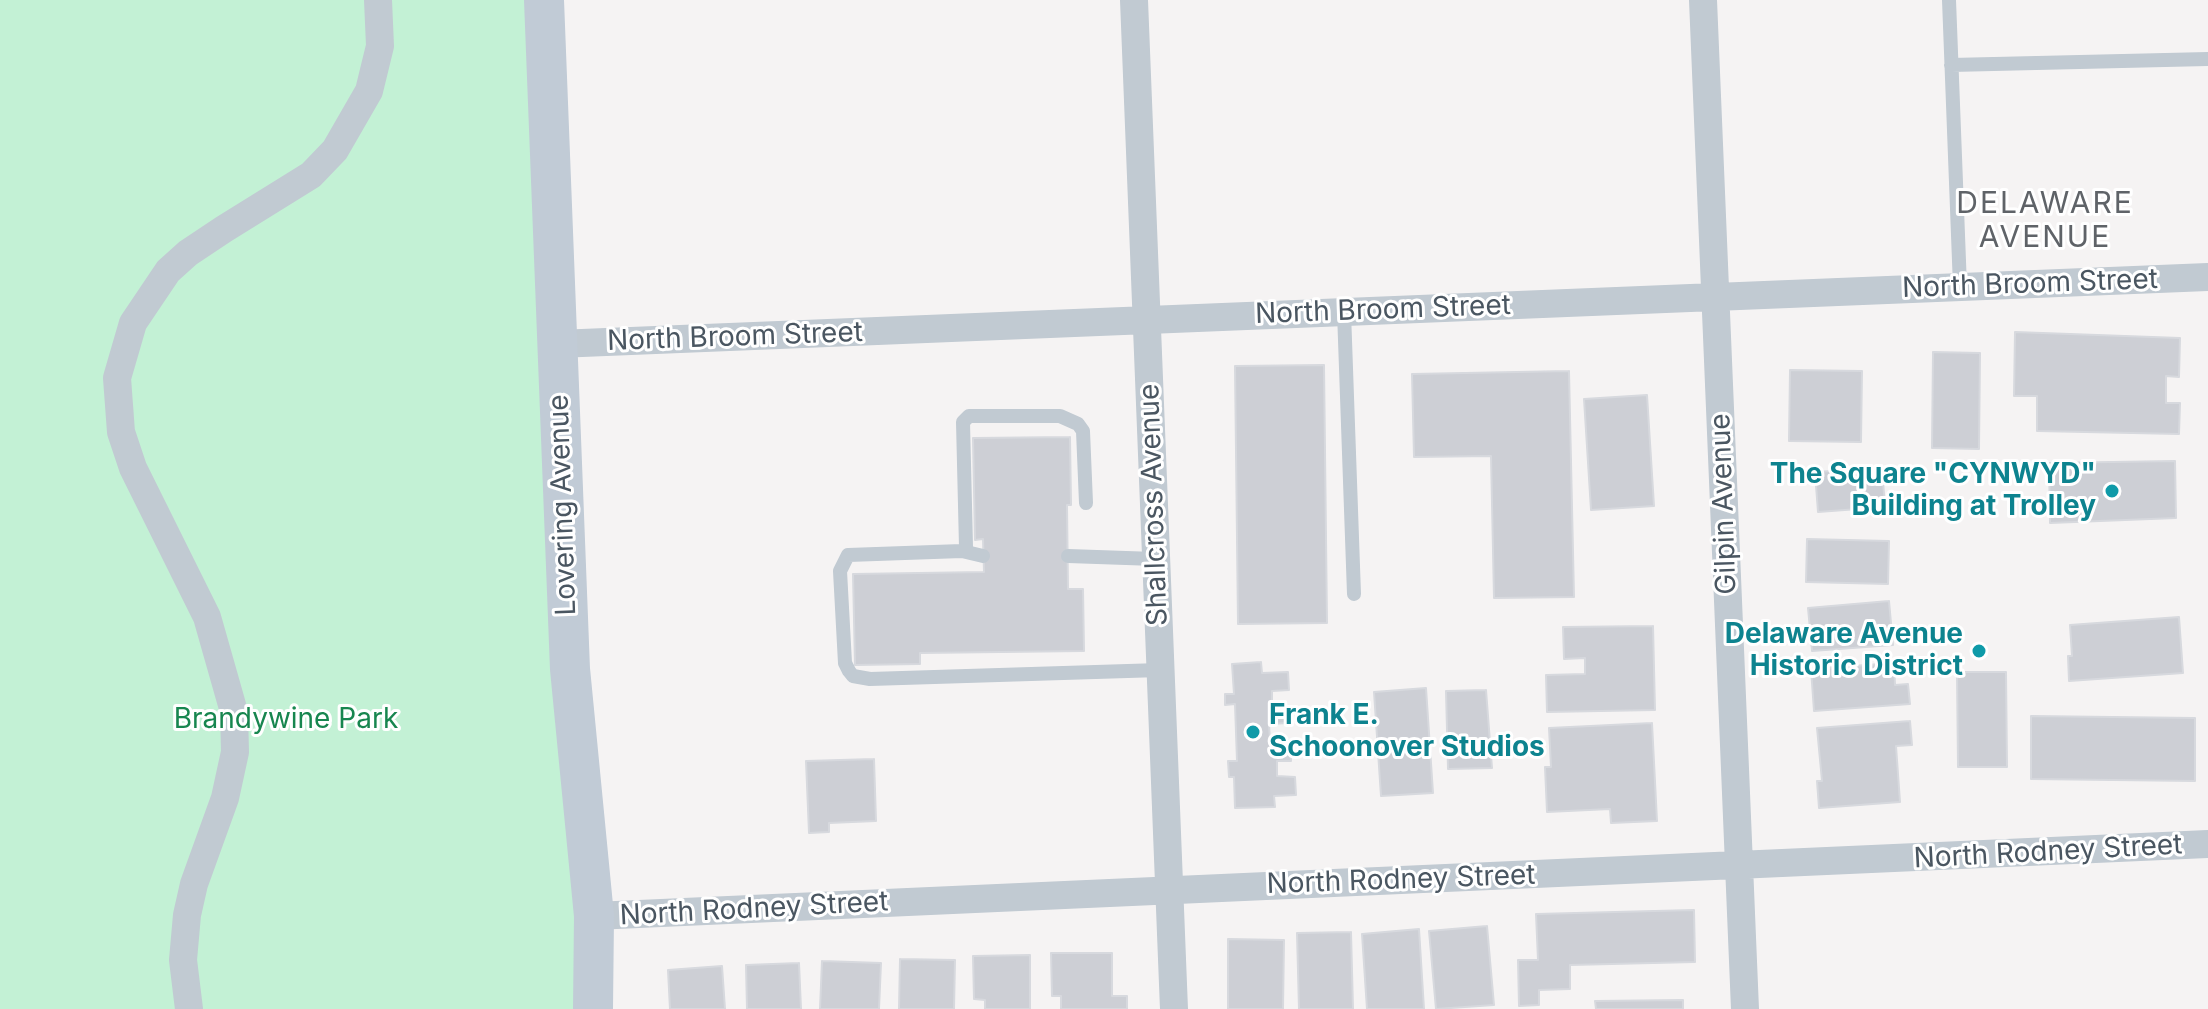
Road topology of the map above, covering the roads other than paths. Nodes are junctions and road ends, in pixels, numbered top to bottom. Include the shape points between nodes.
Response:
1 (378, 0) edge
2 (544, 0) edge
3 (1134, 0) edge
4 (1703, 0) edge
5 (1949, 0) edge
6 (2208, 59) edge
7 (1951, 65) junction
8 (2208, 277) edge
9 (1960, 287) junction
10 (1715, 297) junction
11 (1344, 312) junction
12 (1146, 320) junction
13 (557, 344) junction
14 (1086, 503) dead end
15 (962, 551) junction
16 (983, 556) dead end
17 (1068, 556) dead end
18 (1155, 559) junction
19 (1354, 594) dead end
20 (1160, 670) junction
21 (2208, 844) edge
22 (1739, 866) junction
23 (1169, 890) junction
24 (594, 916) junction
25 (189, 1009) edge
26 (593, 1009) edge
27 (1174, 1009) edge
28 (1745, 1009) edge

1 - 25 street via 380,46 369,91 335,150 311,175 168,271 133,323 117,378 121,432 133,468 207,617 234,712 235,752 225,798 187,915 183,960
2 - 13 street, Lovering Avenue
3 - 12 street, Shallcross Avenue
4 - 10 street, Gilpin Avenue
5 - 7 lane
6 - 7 lane
7 - 9 lane
8 - 9 street, North Broom Street
9 - 10 street, North Broom Street
10 - 11 street, North Broom Street
10 - 22 street, Gilpin Avenue
11 - 12 street, North Broom Street
11 - 19 lane
12 - 13 street, North Broom Street
12 - 18 street, Shallcross Avenue
13 - 24 street, Lovering Avenue via 570,669
14 - 15 lane via 1083,431 1078,424 1060,416 969,416 963,422 967,541
15 - 16 lane
15 - 20 lane via 848,555 841,586 845,663 853,676
17 - 18 lane
18 - 20 street, Shallcross Avenue
20 - 23 street, Shallcross Avenue
21 - 22 street, North Rodney Street
22 - 23 street, North Rodney Street
22 - 28 street, Gilpin Avenue
23 - 24 street, North Rodney Street
23 - 27 street, Shallcross Avenue
24 - 26 street, Lovering Avenue

